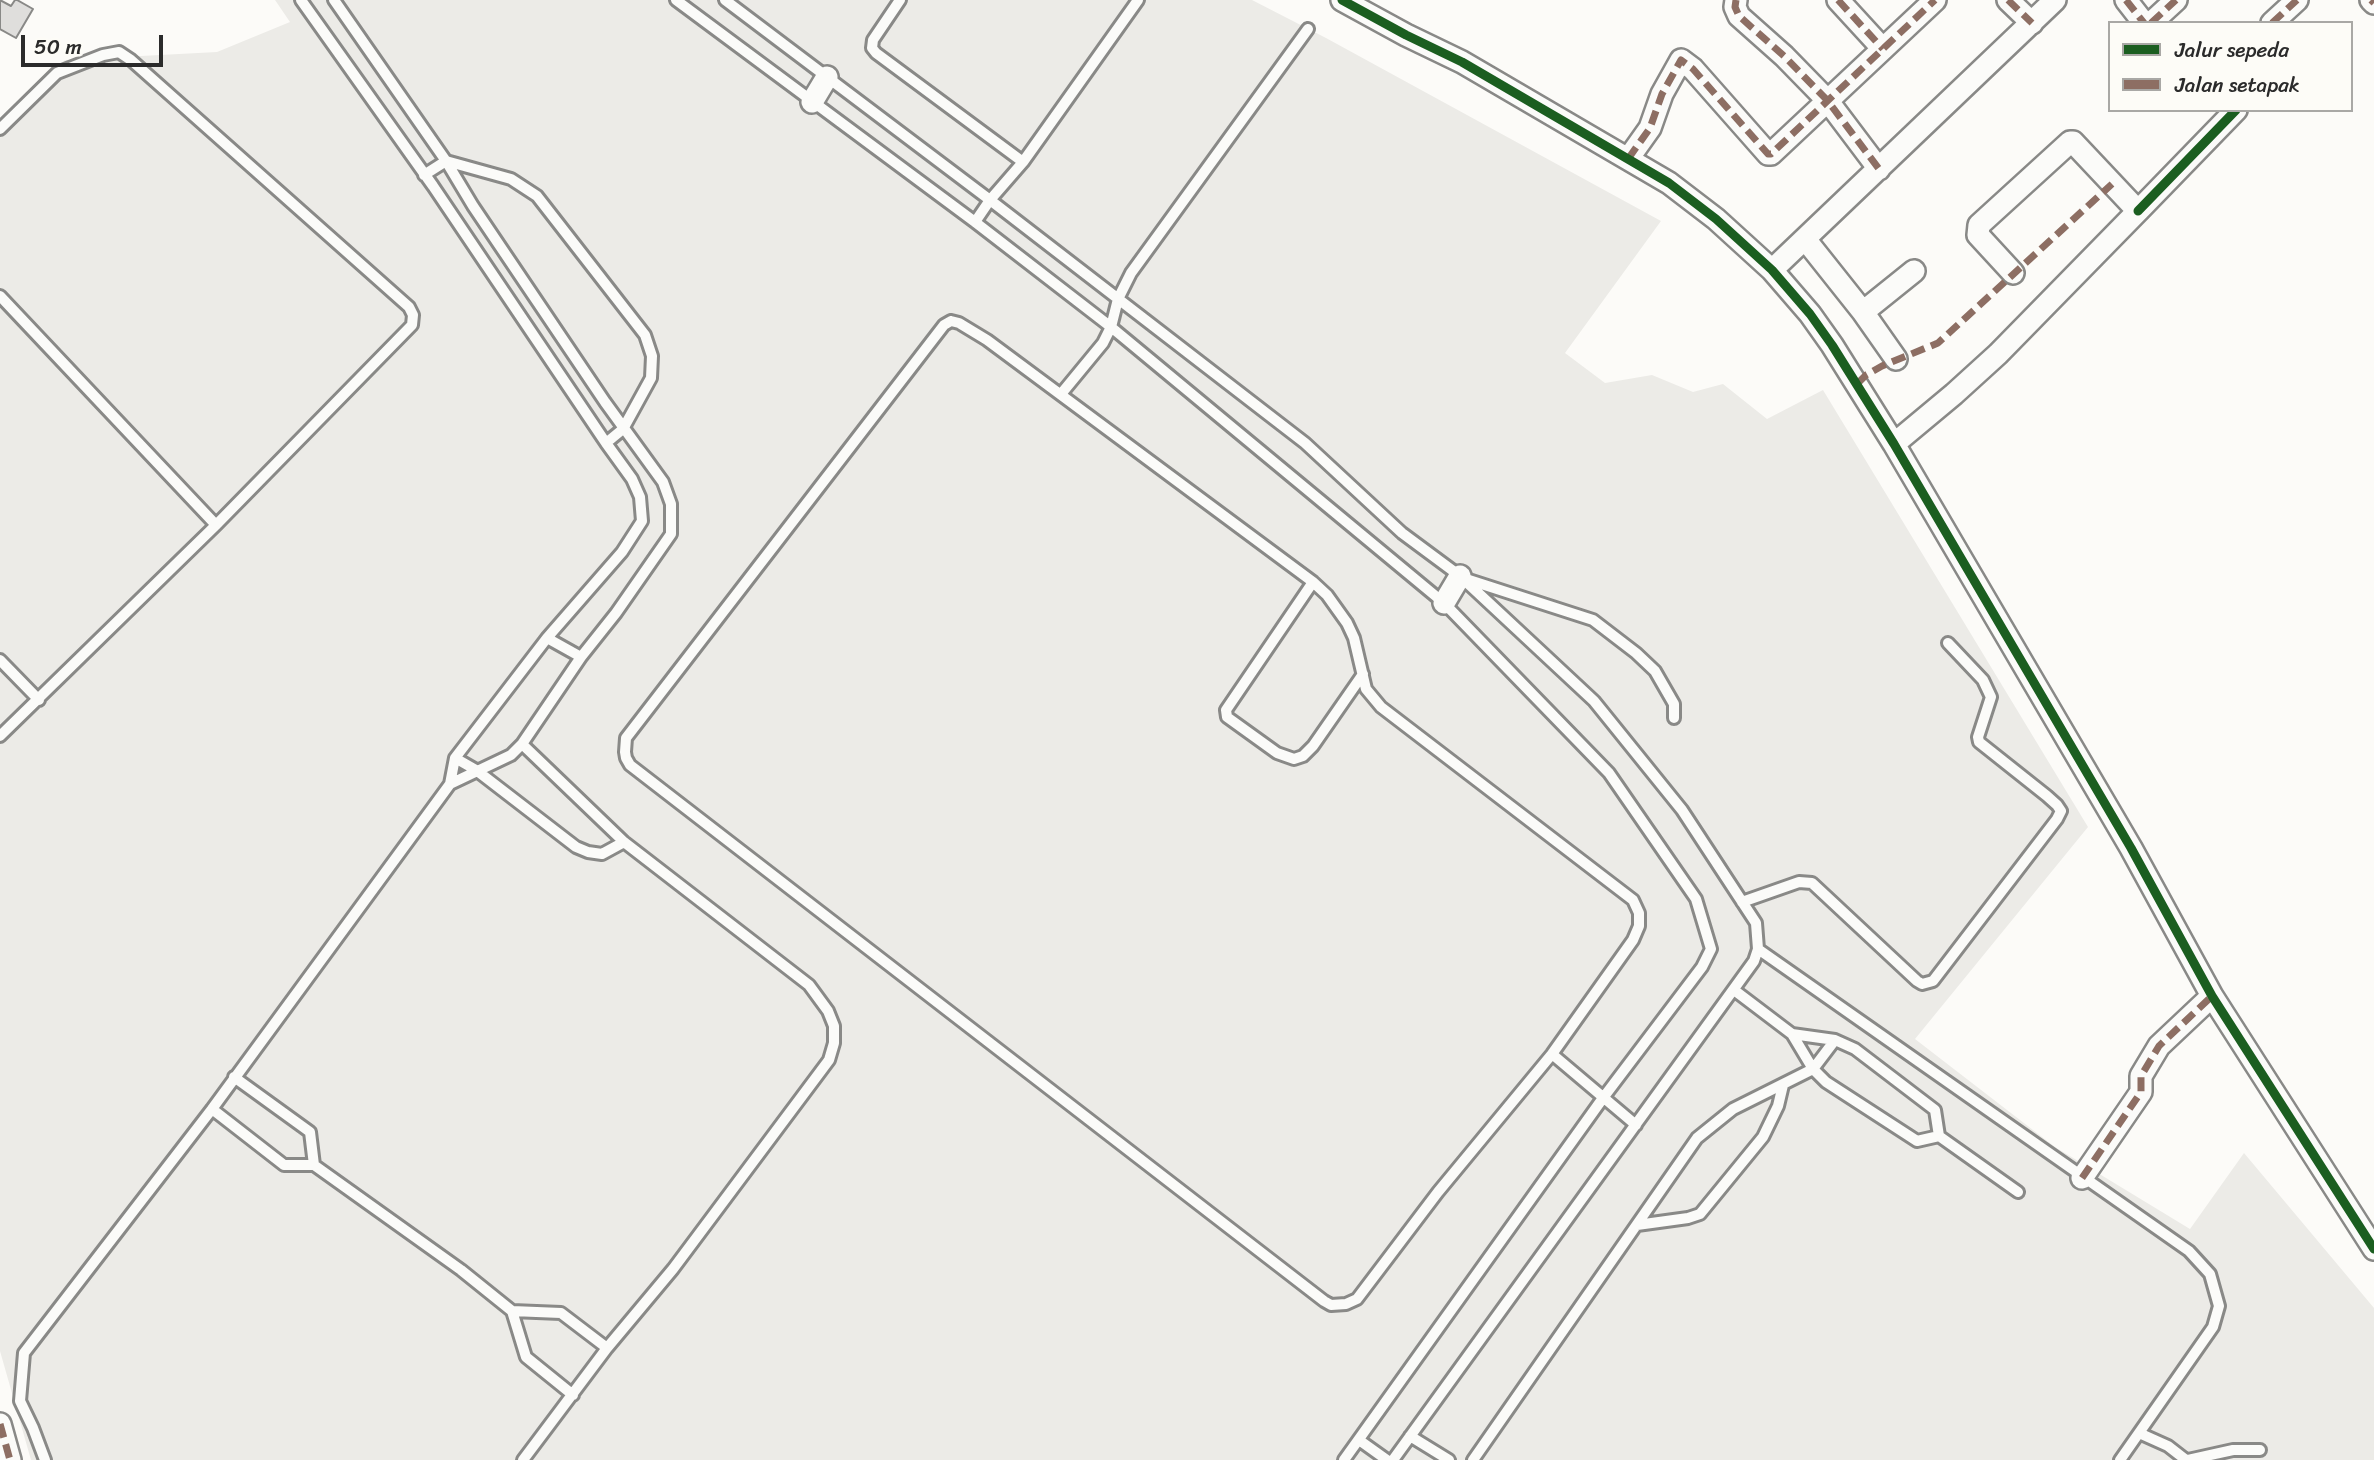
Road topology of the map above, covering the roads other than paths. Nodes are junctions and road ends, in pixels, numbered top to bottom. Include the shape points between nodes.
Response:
1 (301, 0) edge
2 (334, 0) edge
3 (676, 0) edge
4 (725, 0) edge
5 (900, 0) edge
6 (1138, 0) edge
7 (1342, 0) edge
8 (1736, 0) edge
9 (1838, 0) edge
10 (1935, 0) edge
11 (2008, 0) edge
12 (2055, 0) edge
13 (2126, 0) edge
14 (2176, 0) edge
15 (2297, 0) edge
16 (2142, 21) edge
17 (2153, 21) edge
18 (2274, 21) edge
19 (2032, 23) junction
20 (1308, 29) dead end
21 (1883, 49) junction
22 (827, 77) junction
23 (1827, 100) junction
24 (812, 102) junction
25 (2234, 112) edge
26 (0, 129) edge
27 (1628, 159) junction
28 (446, 161) junction
29 (1023, 162) junction
30 (1879, 169) junction
31 (424, 175) junction
32 (990, 200) junction
33 (2138, 211) junction
34 (975, 222) junction
35 (1805, 239) junction
36 (1772, 270) junction
37 (1914, 271) dead end
38 (2013, 274) dead end
39 (0, 296) edge
40 (1118, 299) junction
41 (1863, 312) junction
42 (1111, 327) junction
43 (1896, 359) dead end
44 (1061, 394) junction
45 (623, 429) junction
46 (606, 443) junction
47 (1894, 444) junction
48 (216, 525) junction
49 (1460, 576) junction
50 (1313, 582) junction
51 (1444, 603) junction
52 (547, 638) junction
53 (1948, 643) dead end
54 (581, 657) junction
55 (0, 660) edge
56 (1363, 674) junction
57 (39, 699) junction
58 (1674, 718) dead end
59 (0, 736) edge
60 (523, 744) junction
61 (455, 758) junction
62 (476, 770) junction
63 (450, 784) junction
64 (624, 842) junction
65 (1742, 902) junction
66 (1758, 949) junction
67 (1734, 990) junction
68 (2212, 996) junction
69 (1792, 1034) junction
70 (1835, 1040) junction
71 (1552, 1054) junction
72 (1813, 1069) junction
73 (234, 1077) junction
74 (1783, 1084) junction
75 (1603, 1098) junction
76 (212, 1109) junction
77 (1636, 1125) junction
78 (1939, 1136) junction
79 (314, 1165) junction
80 (2082, 1178) junction
81 (2018, 1192) dead end
82 (1637, 1226) junction
83 (2374, 1249) edge
84 (512, 1311) junction
85 (607, 1348) junction
86 (573, 1395) junction
87 (0, 1424) edge
88 (2139, 1433) junction
89 (1410, 1436) junction
90 (1359, 1440) junction
91 (2260, 1450) dead end
92 (10, 1460) edge
93 (45, 1460) edge
94 (523, 1460) edge
95 (1344, 1460) edge
96 (1387, 1460) edge
97 (1393, 1460) edge
98 (1448, 1460) edge
99 (1473, 1460) edge
100 (2120, 1460) edge
101 (2187, 1460) edge

1 - 31 lane
2 - 28 lane
3 - 24 lane
4 - 22 lane
5 - 29 lane via 873,40 876,53
6 - 29 lane
7 - 27 street via 1462,62
8 - 23 street via 1739,16
9 - 21 street
10 - 21 street
11 - 19 street
12 - 19 street
13 - 16 street
14 - 17 street
15 - 18 street
19 - 30 street
20 - 40 lane via 1131,273
21 - 23 street
22 - 24 street
22 - 32 lane
23 - 27 street via 1768,154 1681,60 1650,128
23 - 30 street
24 - 34 lane
25 - 33 street
26 - 48 lane via 57,73 119,52 409,307 412,325
27 - 36 street via 1716,219
28 - 31 lane
28 - 45 lane
28 - 45 lane via 511,179 537,196 645,335 652,356 651,378
29 - 32 lane
30 - 35 street
31 - 46 lane
32 - 34 lane
32 - 40 lane
33 - 38 street via 2070,142 1979,225 1978,235
33 - 47 street via 1998,354
34 - 42 lane
35 - 36 street
35 - 41 street
36 - 47 street via 1832,345
37 - 41 street
39 - 48 lane
40 - 42 lane
40 - 49 lane via 1305,443 1402,533
41 - 43 street
42 - 44 lane
42 - 51 lane
44 - 50 lane
44 - 71 lane via 987,340 958,323 947,323 626,738 630,765 1331,1305 1357,1298
45 - 46 lane
45 - 54 lane via 663,482 671,504 671,534
46 - 52 lane via 637,489 642,521 622,552
47 - 68 street via 2131,848
48 - 57 lane
49 - 51 street
49 - 58 lane via 1593,620 1655,671 1674,704
49 - 65 lane via 1594,701 1682,810
50 - 56 lane via 1347,623
50 - 56 lane via 1226,710 1227,717 1277,753 1294,759 1313,747
51 - 75 lane via 1609,773 1696,899 1706,927 1711,950 1702,967
52 - 54 lane
52 - 61 lane
53 - 65 lane via 1983,680 1991,697 1979,742 2061,811 1933,981 1917,981 1812,883 1791,884
54 - 60 lane
55 - 57 lane
56 - 71 lane via 1366,688 1381,708 1633,900 1639,913 1633,940
57 - 59 lane
60 - 62 lane
60 - 64 lane
61 - 62 lane
61 - 63 lane
62 - 63 lane
62 - 64 lane via 588,852 602,855
63 - 73 lane
64 - 85 lane via 809,985 828,1011 834,1043 829,1060 673,1269
65 - 66 lane via 1756,923
66 - 67 lane
66 - 80 lane
67 - 69 lane
67 - 77 lane
68 - 80 street via 2159,1046 2141,1076 2141,1092
68 - 83 street
69 - 70 lane
69 - 72 lane
70 - 72 lane
70 - 78 lane via 1855,1049 1935,1110
71 - 75 lane
72 - 74 lane
72 - 78 lane via 1917,1141
73 - 76 lane
73 - 79 lane via 310,1132
74 - 82 lane via 1733,1109 1697,1138
74 - 82 lane via 1763,1137 1700,1214
75 - 77 lane
75 - 90 lane
76 - 79 lane via 284,1165
76 - 93 lane via 24,1353 20,1401
77 - 89 lane
78 - 81 lane
79 - 84 lane
80 - 88 lane via 2189,1251 2210,1274 2217,1294 2213,1327
82 - 99 lane
84 - 85 lane via 561,1313
84 - 86 lane via 526,1357
85 - 86 lane
86 - 94 lane
87 - 92 street
88 - 100 lane
88 - 101 lane
89 - 97 lane
89 - 98 lane
90 - 95 lane
90 - 96 lane
91 - 101 lane via 2233,1450

